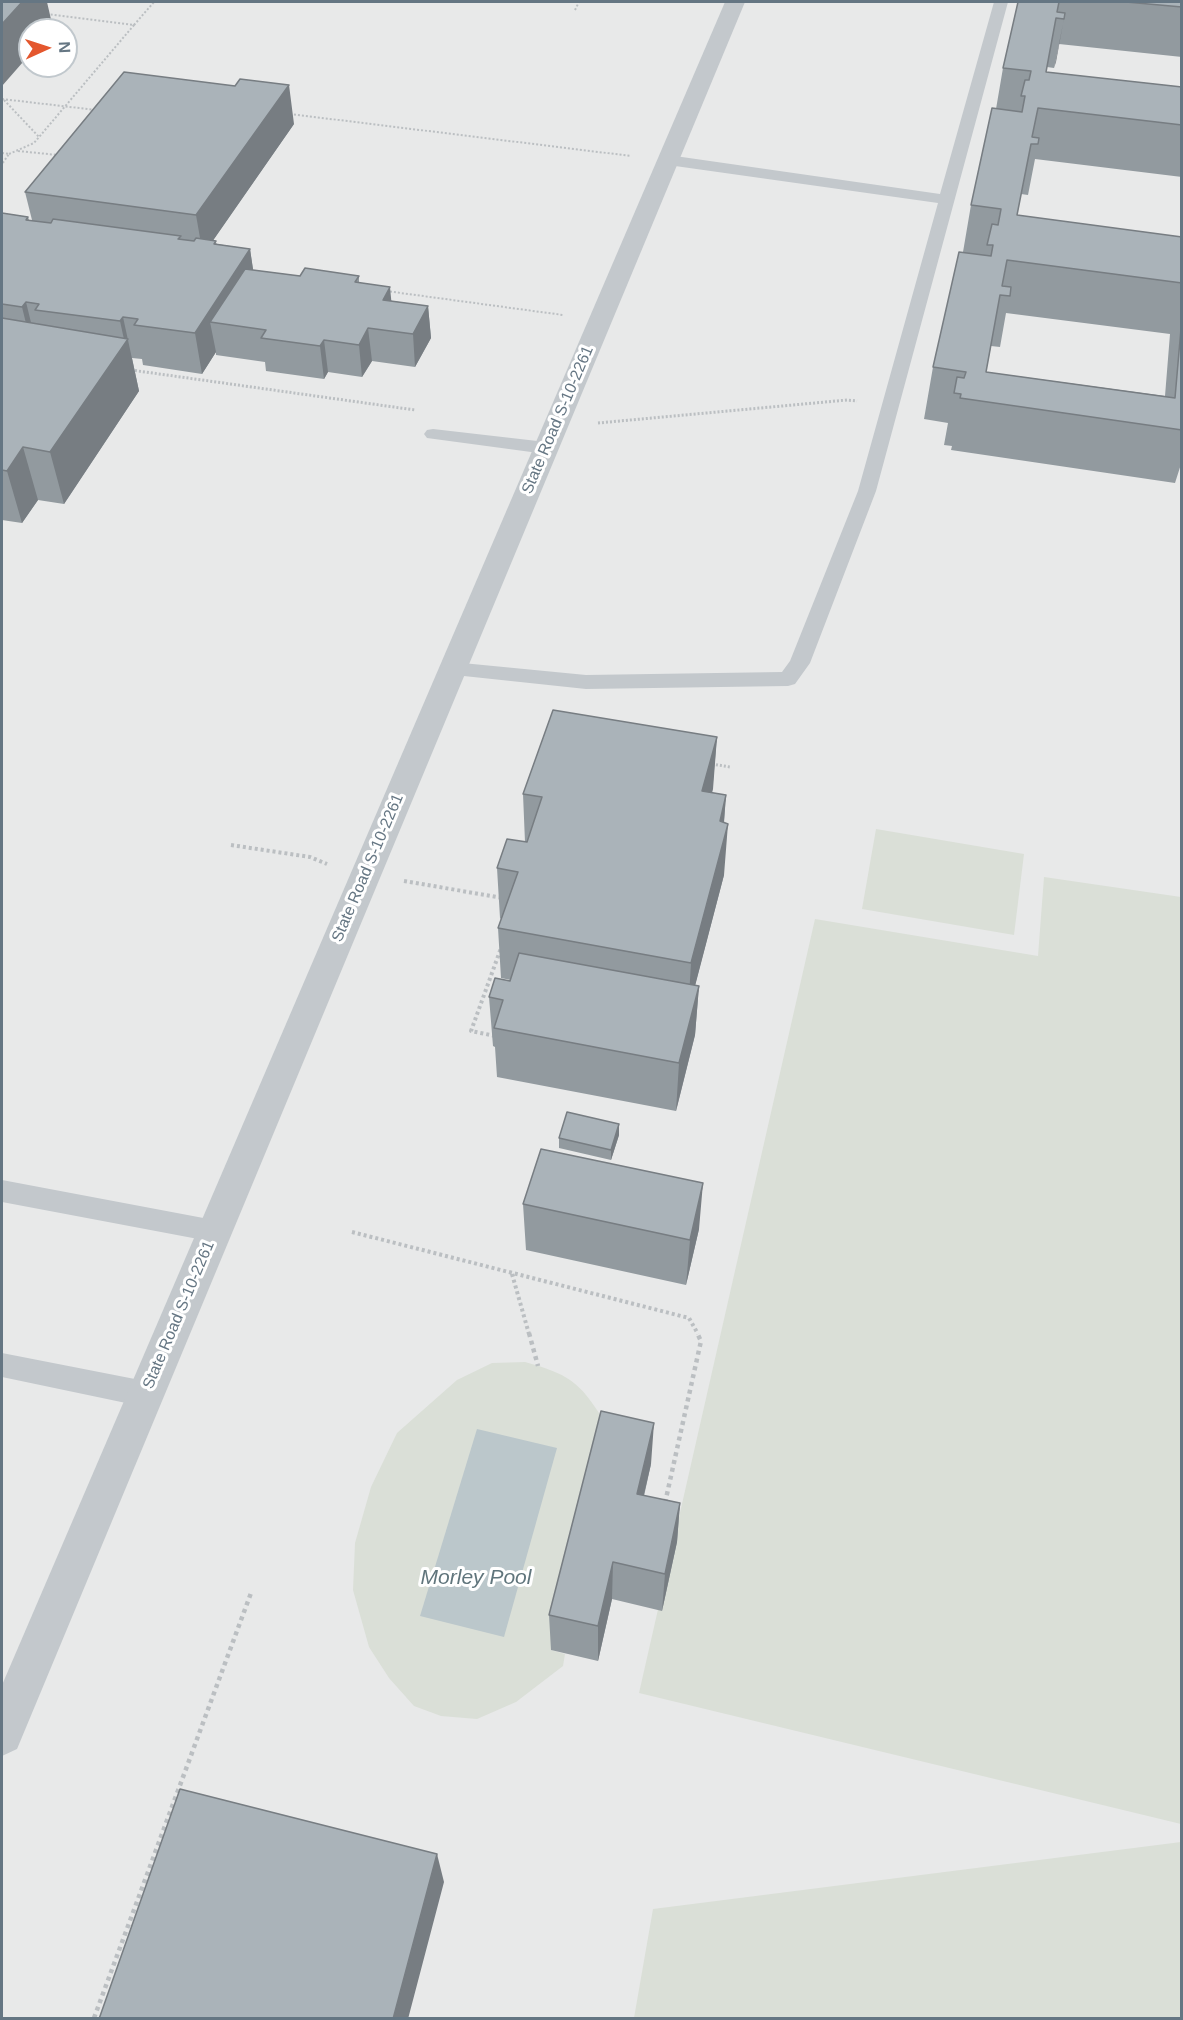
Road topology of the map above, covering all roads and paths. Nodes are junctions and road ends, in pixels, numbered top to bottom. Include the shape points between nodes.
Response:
1 (154, 2) edge
2 (579, 2) edge
3 (735, 2) edge
4 (1001, 2) edge
5 (575, 10) dead end
6 (46, 14) dead end
7 (134, 25) junction
8 (2, 99) edge
9 (65, 107) junction
10 (100, 111) edge
11 (283, 114) edge
12 (39, 137) junction
13 (17, 151) junction
14 (2, 153) edge
15 (9, 154) junction
16 (66, 154) edge
17 (668, 160) junction
18 (2, 164) edge
19 (946, 200) junction
20 (377, 290) edge
21 (600, 320) junction
22 (130, 370) dead end
23 (890, 406) junction
24 (422, 411) dead end
25 (558, 419) junction
26 (434, 434) dead end
27 (546, 448) junction
28 (452, 669) junction
29 (708, 764) edge
30 (730, 767) dead end
31 (231, 845) dead end
32 (366, 874) junction
33 (507, 899) edge
34 (503, 942) edge
35 (496, 1036) edge
36 (2, 1191) edge
37 (214, 1231) junction
38 (352, 1232) dead end
39 (512, 1273) junction
40 (2, 1365) edge
41 (538, 1366) dead end
42 (145, 1394) junction
43 (662, 1515) edge
44 (251, 1593) dead end
45 (2, 1734) edge
46 (94, 2019) edge

1 - 7 path
2 - 5 path
3 - 17 street, State Road S-10-2261
4 - 19 lane
6 - 7 path
7 - 9 path
8 - 9 path
8 - 12 path
9 - 10 path
9 - 12 path
11 - 17 path
12 - 13 path
13 - 15 path
13 - 16 path
14 - 15 path
15 - 18 path
17 - 19 lane
17 - 21 street, State Road S-10-2261
19 - 23 lane
20 - 21 path
21 - 25 street, State Road S-10-2261
22 - 24 path
23 - 25 path via 847,400 586,424
23 - 28 lane via 867,491 800,663 788,679 586,682
25 - 27 street, State Road S-10-2261
26 - 27 lane
27 - 28 street, State Road S-10-2261
28 - 32 street, State Road S-10-2261
29 - 30 path
31 - 32 path via 310,857 339,870
32 - 33 path
32 - 37 street, State Road S-10-2261
34 - 35 path via 471,1031
36 - 37 lane
37 - 42 street, State Road S-10-2261
38 - 39 path
39 - 41 path
39 - 43 path via 689,1318 701,1341
40 - 42 lane
42 - 45 street, State Road S-10-2261
44 - 46 path

